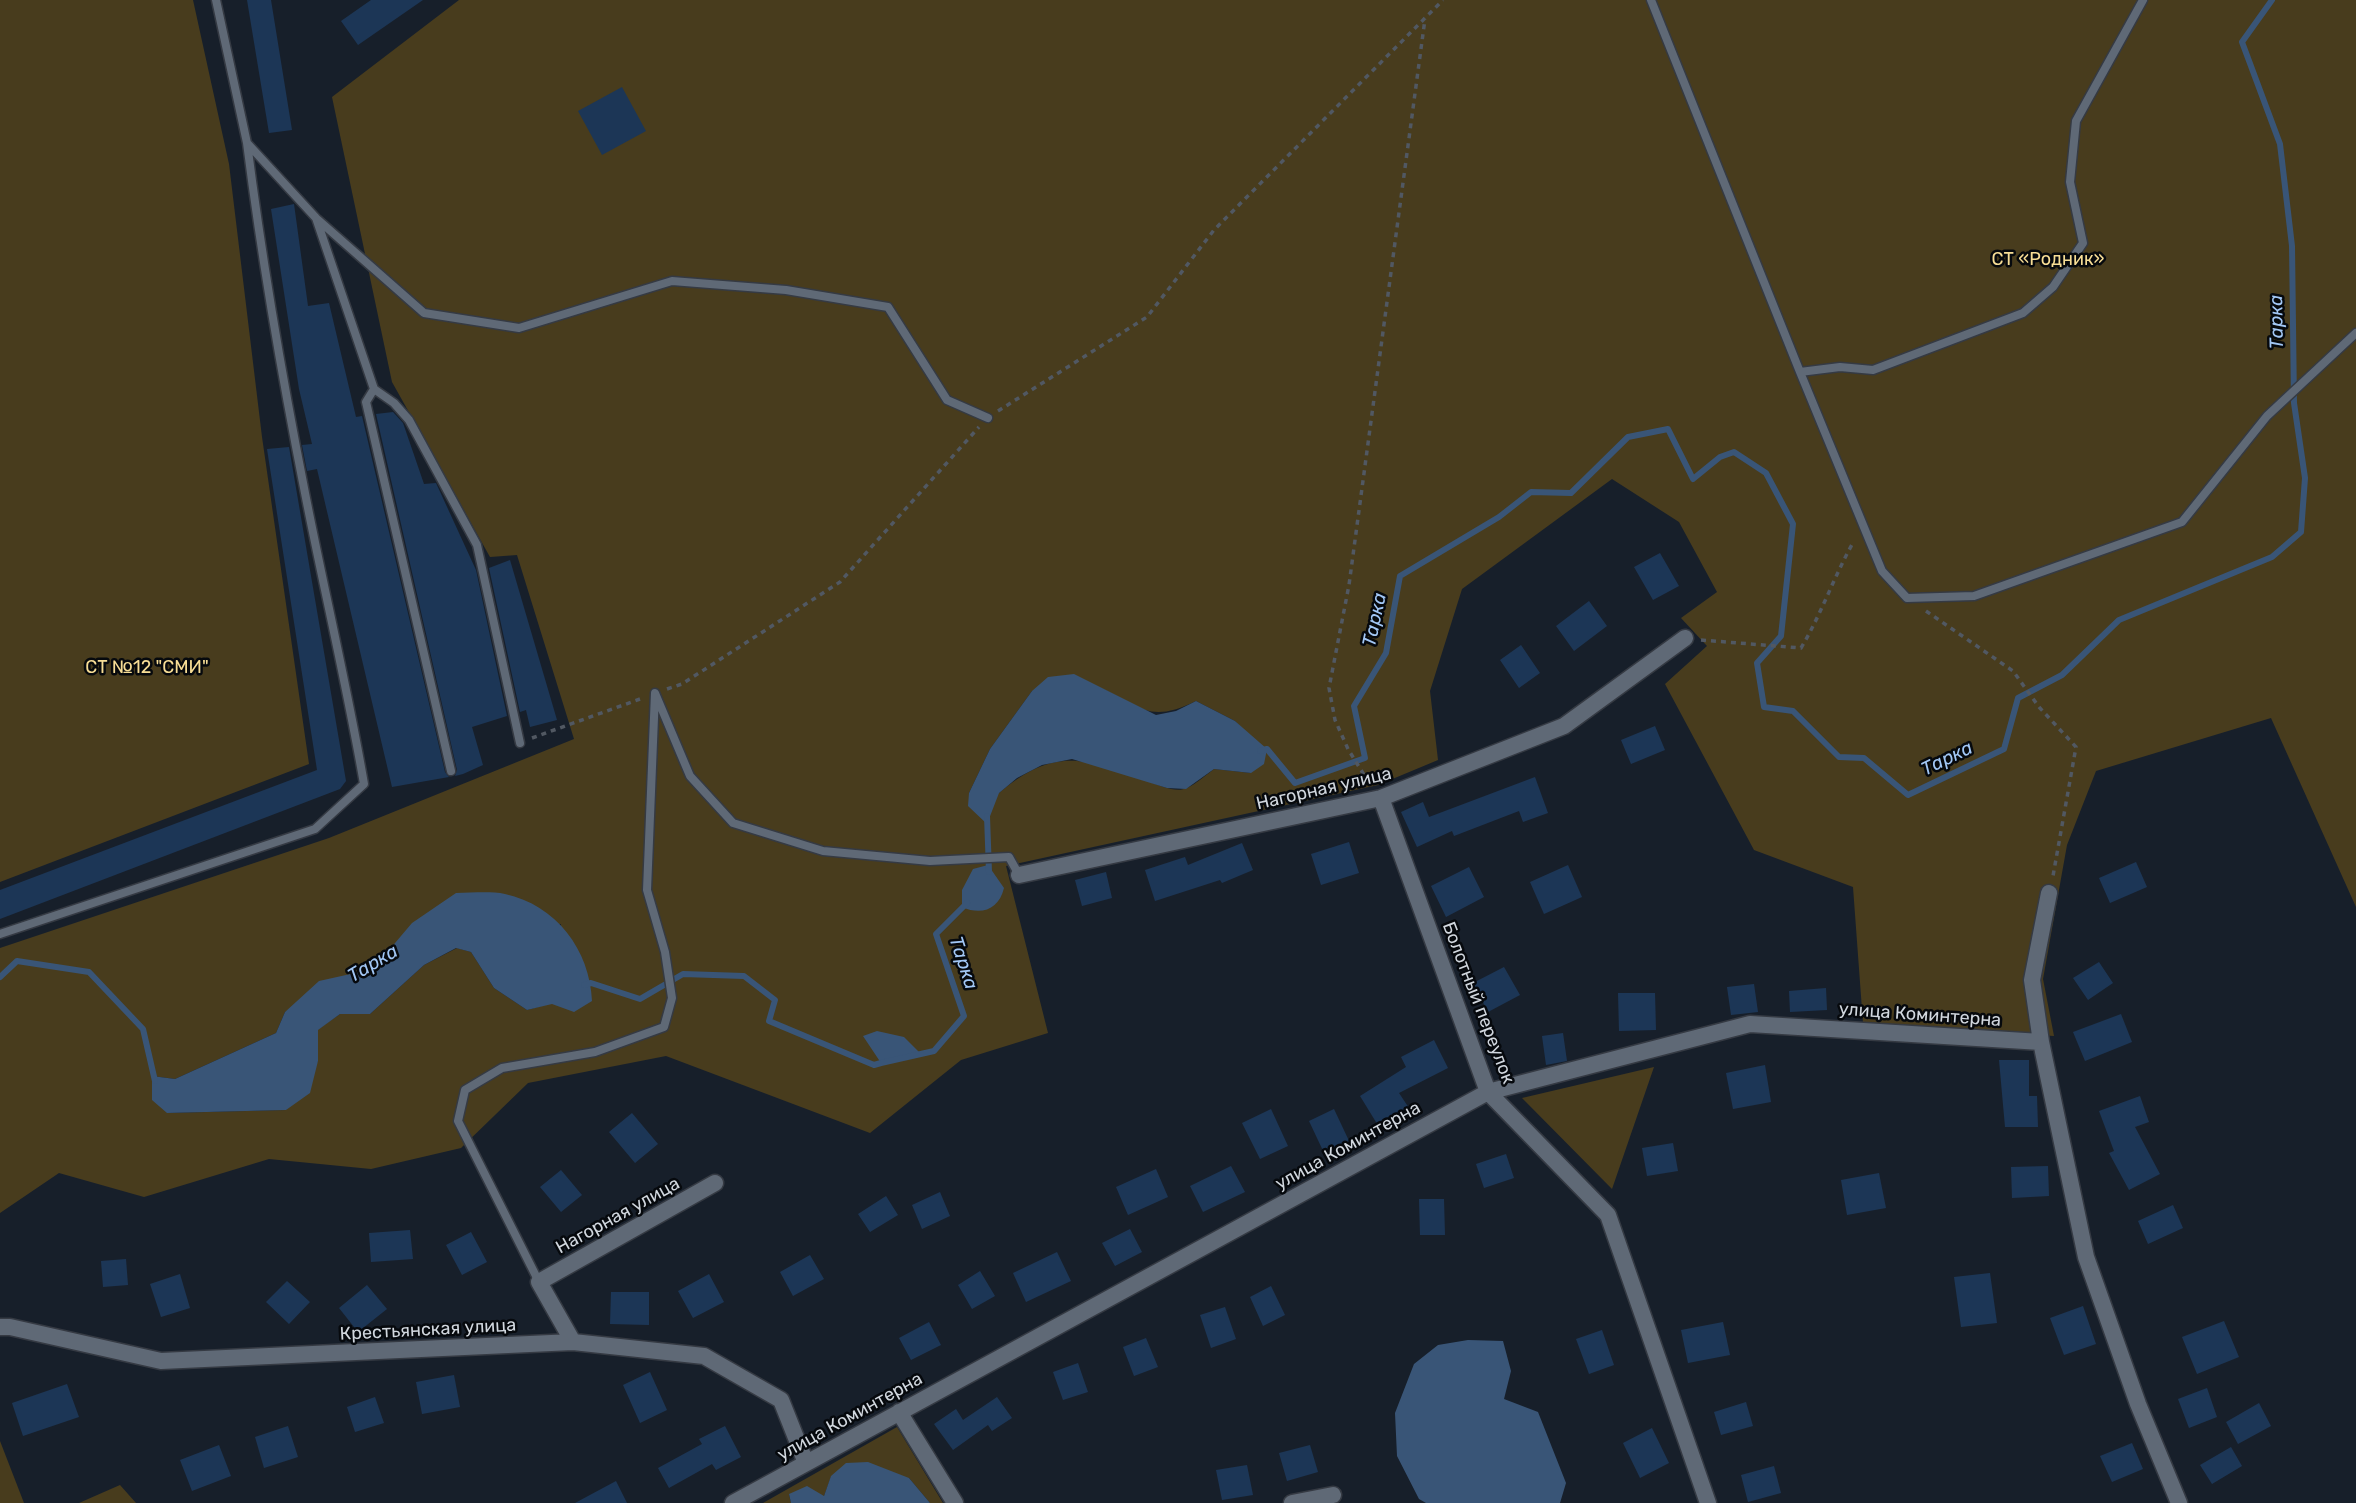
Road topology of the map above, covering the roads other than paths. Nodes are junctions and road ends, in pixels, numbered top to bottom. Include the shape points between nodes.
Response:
1 (216, 0) edge
2 (1651, 0) edge
3 (2143, 0) edge
4 (247, 143) junction
5 (316, 218) junction
6 (2356, 333) edge
7 (1800, 372) junction
8 (374, 389) junction
9 (988, 418) road end
10 (1685, 638) road end
11 (520, 743) road end
12 (451, 771) dead end
13 (1381, 799) junction
14 (1019, 875) joint
15 (2049, 893) road end
16 (0, 933) edge
17 (2041, 1042) junction
18 (1488, 1091) junction
19 (715, 1184) dead end
20 (539, 1282) junction
21 (0, 1327) edge
22 (573, 1342) junction
23 (899, 1412) junction
24 (806, 1463) junction
25 (1333, 1495) dead end
26 (733, 1503) edge
27 (955, 1503) edge
28 (1292, 1503) edge
29 (1709, 1503) edge
30 (2179, 1503) edge

1 - 4 lane
2 - 7 lane
3 - 7 lane via 2076,121 2070,182 2082,243 2053,287 2023,313 1872,370 1840,367
4 - 5 lane
4 - 16 lane via 258,236 305,495 364,784 315,829
5 - 8 lane
5 - 9 lane via 424,313 519,328 672,281 786,290 888,307 947,400
6 - 7 lane via 2267,416 2182,522 1974,596 1907,598 1882,571
8 - 11 lane via 409,420 477,545
8 - 12 lane via 366,402
10 - 13 street, Нагорная улица via 1564,726
13 - 14 street, Нагорная улица
13 - 18 street, Болотный переулок
14 - 20 lane via 1009,857 930,860 823,851 733,823 690,776 655,693 648,890 672,998 664,1027 595,1052 502,1068 465,1090 457,1121
15 - 17 street via 2032,979
17 - 18 street, улица Коминтерна via 1750,1024
17 - 30 street via 2086,1257
18 - 23 street, улица Коминтерна
18 - 29 street, Болотный переулок via 1608,1215
19 - 20 street, Нагорная улица
20 - 22 street
21 - 22 street, Крестьянская улица via 161,1361
22 - 24 street, Крестьянская улица via 704,1356 781,1400
23 - 24 street, улица Коминтерна
23 - 27 street
24 - 26 street, улица Коминтерна
25 - 28 street

